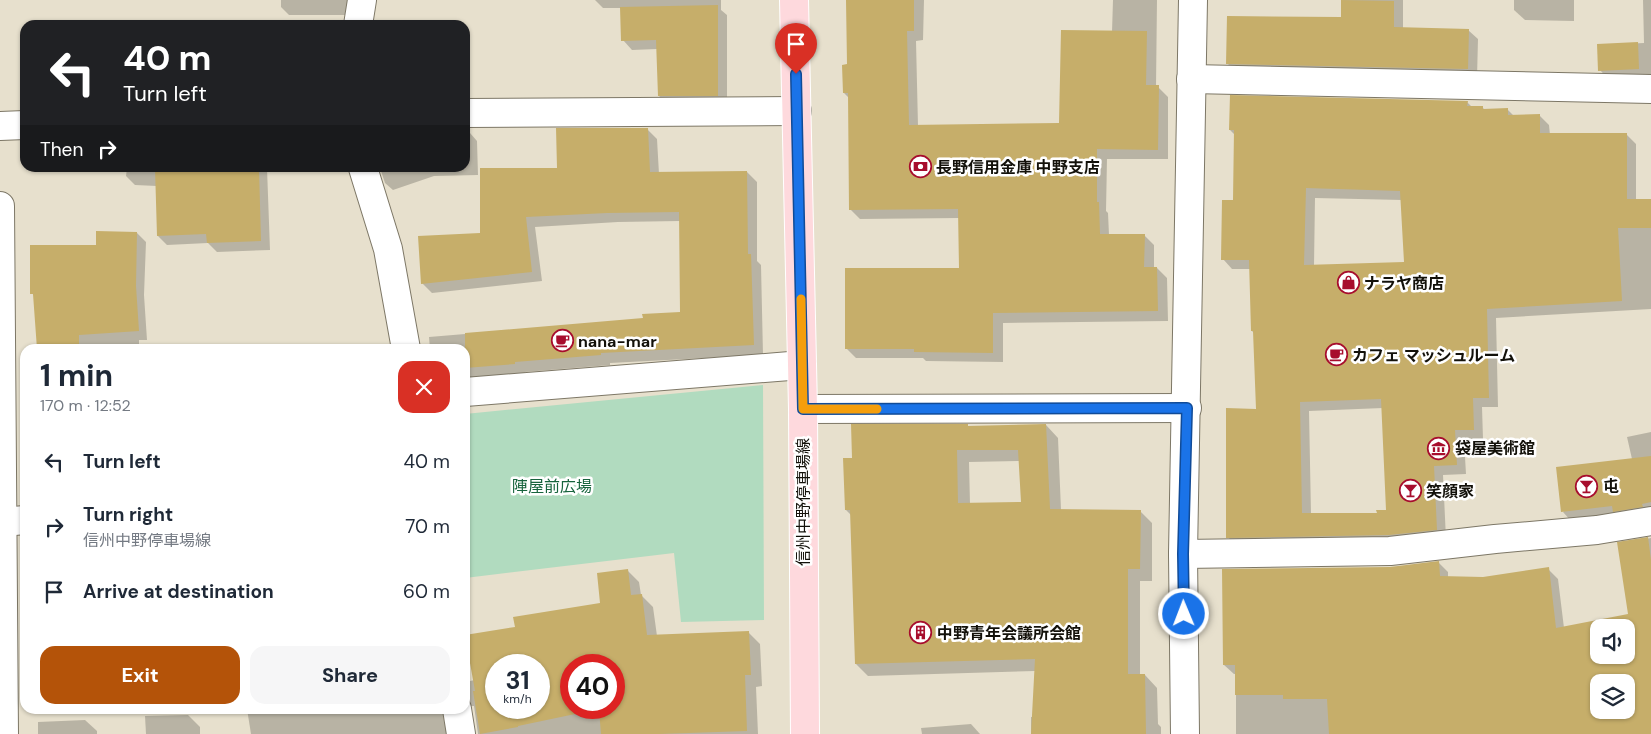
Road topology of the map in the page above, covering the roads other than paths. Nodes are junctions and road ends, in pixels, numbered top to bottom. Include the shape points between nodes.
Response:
1 (362, 0) edge
2 (794, 0) edge
3 (1193, 0) edge
4 (359, 20) edge
5 (1191, 79) junction
6 (1651, 89) edge
7 (797, 111) junction
8 (470, 113) edge
9 (20, 125) edge
10 (0, 126) edge
11 (364, 172) edge
12 (0, 206) edge
13 (405, 344) edge
14 (802, 365) junction
15 (470, 392) edge
16 (1187, 408) junction
17 (803, 409) junction
18 (14, 521) edge
19 (1651, 522) edge
20 (1183, 554) junction
21 (458, 714) edge
22 (4, 734) edge
23 (461, 734) edge
24 (805, 734) edge
25 (1185, 734) edge

1 - 4 street
2 - 7 main road, 信州中野停車場線
3 - 5 street
5 - 6 street
5 - 16 street
7 - 8 street
7 - 14 main road, 信州中野停車場線
9 - 10 street
11 - 13 street via 388,249
12 - 18 street
14 - 15 street
14 - 17 main road, 信州中野停車場線
16 - 17 street
16 - 20 street
17 - 24 main road, 信州中野停車場線
18 - 22 street
19 - 20 street via 1390,552
20 - 25 street
21 - 23 street

